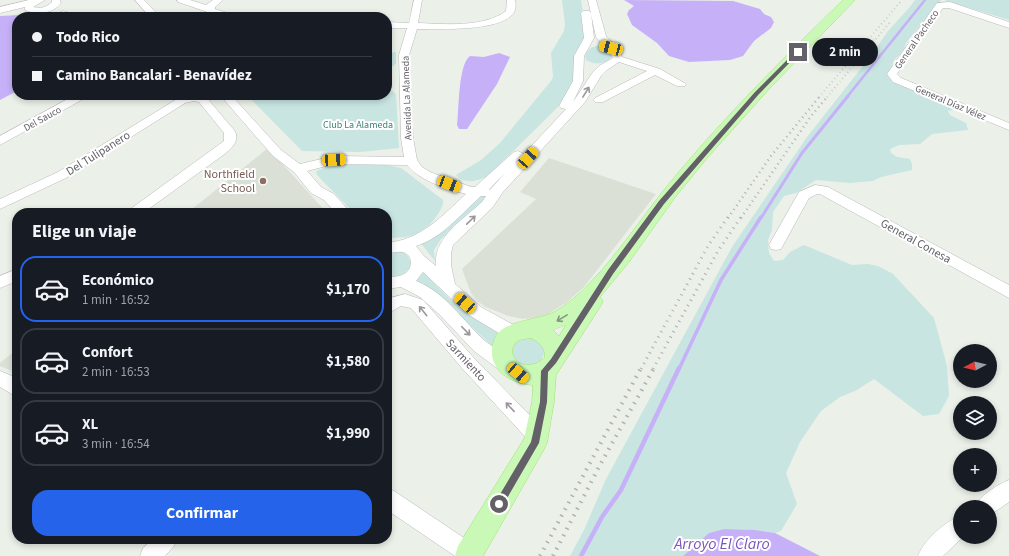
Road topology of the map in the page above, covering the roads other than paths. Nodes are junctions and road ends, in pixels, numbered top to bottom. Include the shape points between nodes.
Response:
1 (139, 0) edge
2 (180, 0) edge
3 (213, 0) edge
4 (219, 0) edge
5 (418, 0) edge
6 (511, 0) edge
7 (583, 0) edge
8 (592, 0) edge
9 (849, 0) edge
10 (57, 2) edge
11 (193, 4) junction
12 (36, 6) edge
13 (211, 10) junction
14 (0, 11) edge
15 (56, 12) edge
16 (60, 12) edge
17 (150, 12) edge
18 (217, 12) edge
19 (392, 25) edge
20 (413, 25) junction
21 (1009, 25) edge
22 (584, 47) junction
23 (611, 48) junction
24 (618, 59) junction
25 (578, 61) junction
26 (606, 66) junction
27 (656, 71) junction
28 (893, 76) joint
29 (681, 84) dead end
30 (74, 100) edge
31 (184, 100) edge
32 (203, 100) edge
33 (229, 100) edge
34 (600, 100) dead end
35 (1009, 127) edge
36 (0, 141) edge
37 (410, 161) junction
38 (298, 169) junction
39 (440, 180) junction
40 (491, 188) junction
41 (316, 190) junction
42 (478, 192) junction
43 (467, 202) junction
44 (0, 204) edge
45 (141, 208) edge
46 (326, 208) edge
47 (339, 208) edge
48 (776, 246) dead end
49 (392, 247) edge
50 (392, 247) edge
51 (420, 260) junction
52 (610, 272) junction
53 (12, 277) edge
54 (0, 282) edge
55 (395, 282) edge
56 (449, 288) junction
57 (1009, 292) edge
58 (392, 304) edge
59 (518, 331) junction
60 (549, 366) junction
61 (512, 370) junction
62 (0, 379) edge
63 (12, 384) edge
64 (538, 432) junction
65 (1009, 490) edge
66 (995, 500) edge
67 (392, 502) edge
68 (953, 532) edge
69 (162, 544) edge
70 (468, 555) edge
71 (151, 556) edge
72 (929, 556) edge

1 - 17 street
2 - 11 street
3 - 11 street
4 - 13 street via 210,6
5 - 20 street, Avenida La Alameda
6 - 20 street via 509,13 493,22 460,26
7 - 22 street via 589,38
8 - 23 street via 601,37
9 - 52 main road via 757,93 711,144 662,202
10 - 12 street via 46,9
10 - 16 street
11 - 13 street
12 - 14 street
12 - 15 street
13 - 18 street
19 - 20 street
20 - 37 street, Avenida La Alameda via 404,55
21 - 28 street, General Pacheco via 944,4 940,6
22 - 23 street via 596,45
22 - 25 street
23 - 24 street
24 - 26 street
24 - 27 street
25 - 26 street via 589,67
25 - 40 street via 576,89 563,108
40 -> 26 street via 581,100 597,74
27 - 29 street
27 - 34 street
28 - 35 street, General Díaz Vélez via 897,80
30 - 36 street, Del Sauco
31 - 44 street, Del Tulipanero via 56,179
32 - 45 street, Del Tulipanero via 230,132 231,140 222,150
33 - 38 street via 277,153
37 - 38 street via 334,160
37 - 39 street via 418,170
38 - 41 street
39 - 40 street
39 - 42 street
39 - 43 street
40 - 42 street
56 -> 40 street via 442,259 444,248 487,204
41 - 46 street via 320,201
41 - 47 street via 329,197
42 - 43 street
43 - 49 street via 428,236
48 - 57 street, General Conesa via 804,195 815,189 823,190
50 - 51 street via 411,249
51 - 55 street via 416,273
51 - 56 street
52 -> 59 main road via 583,302 567,315 549,324
52 - 60 main road
53 - 54 street
55 -> 61 street via 421,289 438,302 480,346
56 - 59 street via 475,311
64 -> 58 street, Sarmiento via 468,362 417,304 401,299
59 - 60 main road via 540,332 551,341 555,354
59 - 61 main road via 506,338 501,352 503,360
60 - 61 main road via 536,374 527,375
60 - 64 main road
61 - 64 main road via 528,382 535,395 539,415
62 - 63 street
64 - 70 main road via 529,455
65 - 66 street
67 - 70 street
68 - 72 street
69 - 71 street

